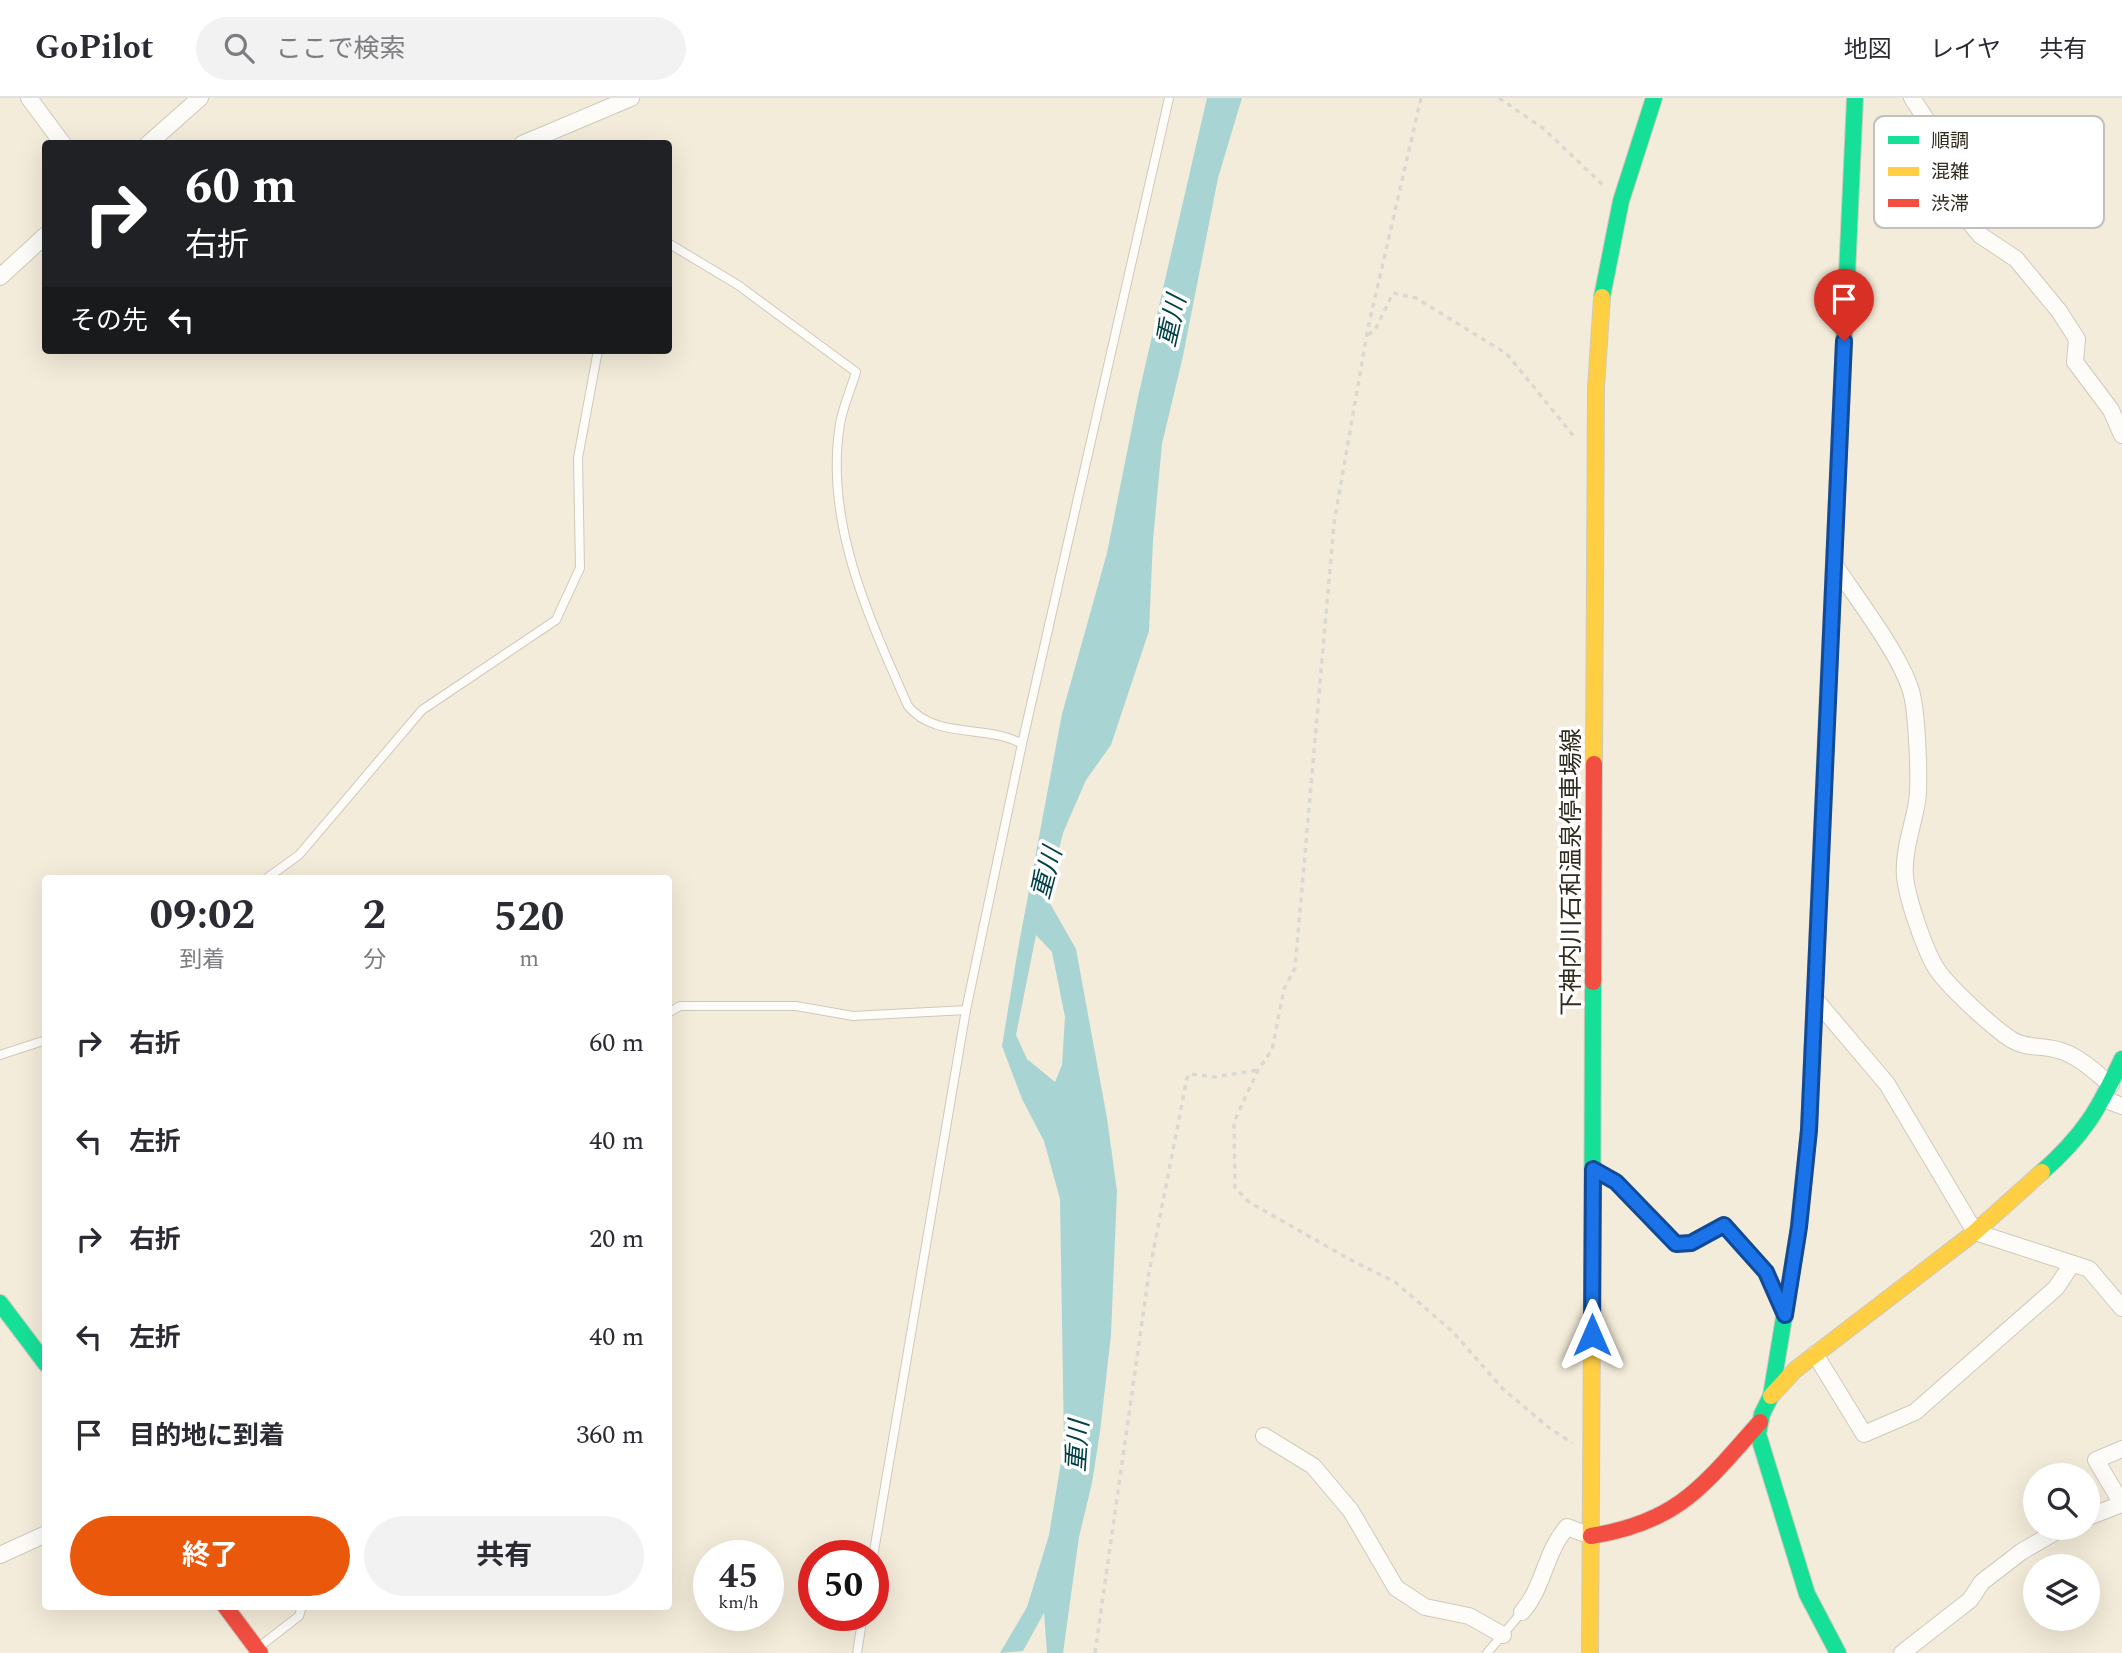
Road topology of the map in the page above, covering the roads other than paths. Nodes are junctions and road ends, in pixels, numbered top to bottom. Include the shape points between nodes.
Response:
1 (29, 98) edge
2 (200, 98) edge
3 (631, 98) edge
4 (1169, 98) edge
5 (1654, 98) edge
6 (1855, 98) edge
7 (1912, 98) edge
8 (1924, 116) edge
9 (60, 140) edge
10 (153, 140) edge
11 (531, 140) edge
12 (1974, 228) edge
13 (42, 239) edge
14 (672, 245) edge
15 (0, 277) edge
16 (597, 354) edge
17 (2122, 435) edge
18 (1834, 564) junction
19 (1022, 744) junction
20 (271, 875) edge
21 (1815, 999) junction
22 (965, 1010) junction
23 (672, 1011) edge
24 (42, 1041) edge
25 (0, 1055) edge
26 (2122, 1059) edge
27 (2108, 1092) junction
28 (2122, 1106) edge
29 (1593, 1169) junction
30 (1975, 1232) junction
31 (2072, 1264) junction
32 (0, 1303) edge
33 (2122, 1308) edge
34 (1785, 1315) junction
35 (1815, 1354) junction
36 (42, 1359) edge
37 (1771, 1395) junction
38 (1760, 1422) junction
39 (1264, 1436) dead end
40 (2122, 1449) edge
41 (2122, 1504) edge
42 (2100, 1512) edge
43 (42, 1536) edge
44 (1591, 1536) junction
45 (876, 1540) edge
46 (2042, 1540) edge
47 (0, 1555) edge
48 (228, 1610) edge
49 (301, 1610) edge
50 (1522, 1612) joint
51 (860, 1631) edge
52 (1503, 1635) junction
53 (258, 1651) edge
54 (857, 1653) edge
55 (1487, 1653) edge
56 (1590, 1653) edge
57 (1838, 1653) edge
58 (1902, 1653) edge

1 - 9 street
2 - 10 street
3 - 11 street
4 - 19 lane
5 - 29 street, 下神内川石和温泉停車場線 via 1623,194 1601,305 1595,388
6 - 18 street
7 - 8 street
12 - 17 street via 2016,259 2059,311 2077,339 2075,362 2111,410
13 - 15 street
14 - 19 lane via 738,285 856,372 840,424 837,492 848,553 874,629 908,706 932,723 1012,738
16 - 20 lane via 579,458 580,568 556,620 422,710 299,855
18 - 21 street
18 - 27 street via 1903,669 1912,693 1917,799 1905,876 1920,930 1938,970 2012,1040 2029,1047 2058,1049 2079,1059
19 - 22 lane
21 - 30 street via 1887,1084
21 - 34 street via 1809,1130
22 - 23 lane via 853,1016 796,1006 680,1006
22 - 45 lane
24 - 25 lane
26 - 27 street
27 - 28 street
27 - 30 street via 2074,1144
29 - 34 street via 1616,1182 1676,1244 1691,1243 1724,1225 1766,1272
29 - 44 street, 下神内川石和温泉停車場線
30 - 31 street
30 - 35 street
31 - 33 street via 2089,1269
31 - 35 street via 2056,1288 1915,1412 1877,1430 1864,1434
32 - 36 street
34 - 37 street
35 - 37 street
37 - 38 street
38 - 44 street via 1706,1483 1670,1514 1622,1533
38 - 57 street via 1758,1434 1803,1583
39 - 52 street via 1313,1465 1351,1511 1396,1588 1425,1607 1469,1616
40 - 41 street via 2096,1460
41 - 42 street
43 - 47 street
44 - 50 street via 1567,1527 1556,1540
44 - 56 street, 下神内川石和温泉停車場線
46 - 58 street via 1982,1582 1970,1600
48 - 53 street
49 - 53 lane
50 - 52 lane
51 - 54 lane
52 - 55 lane

